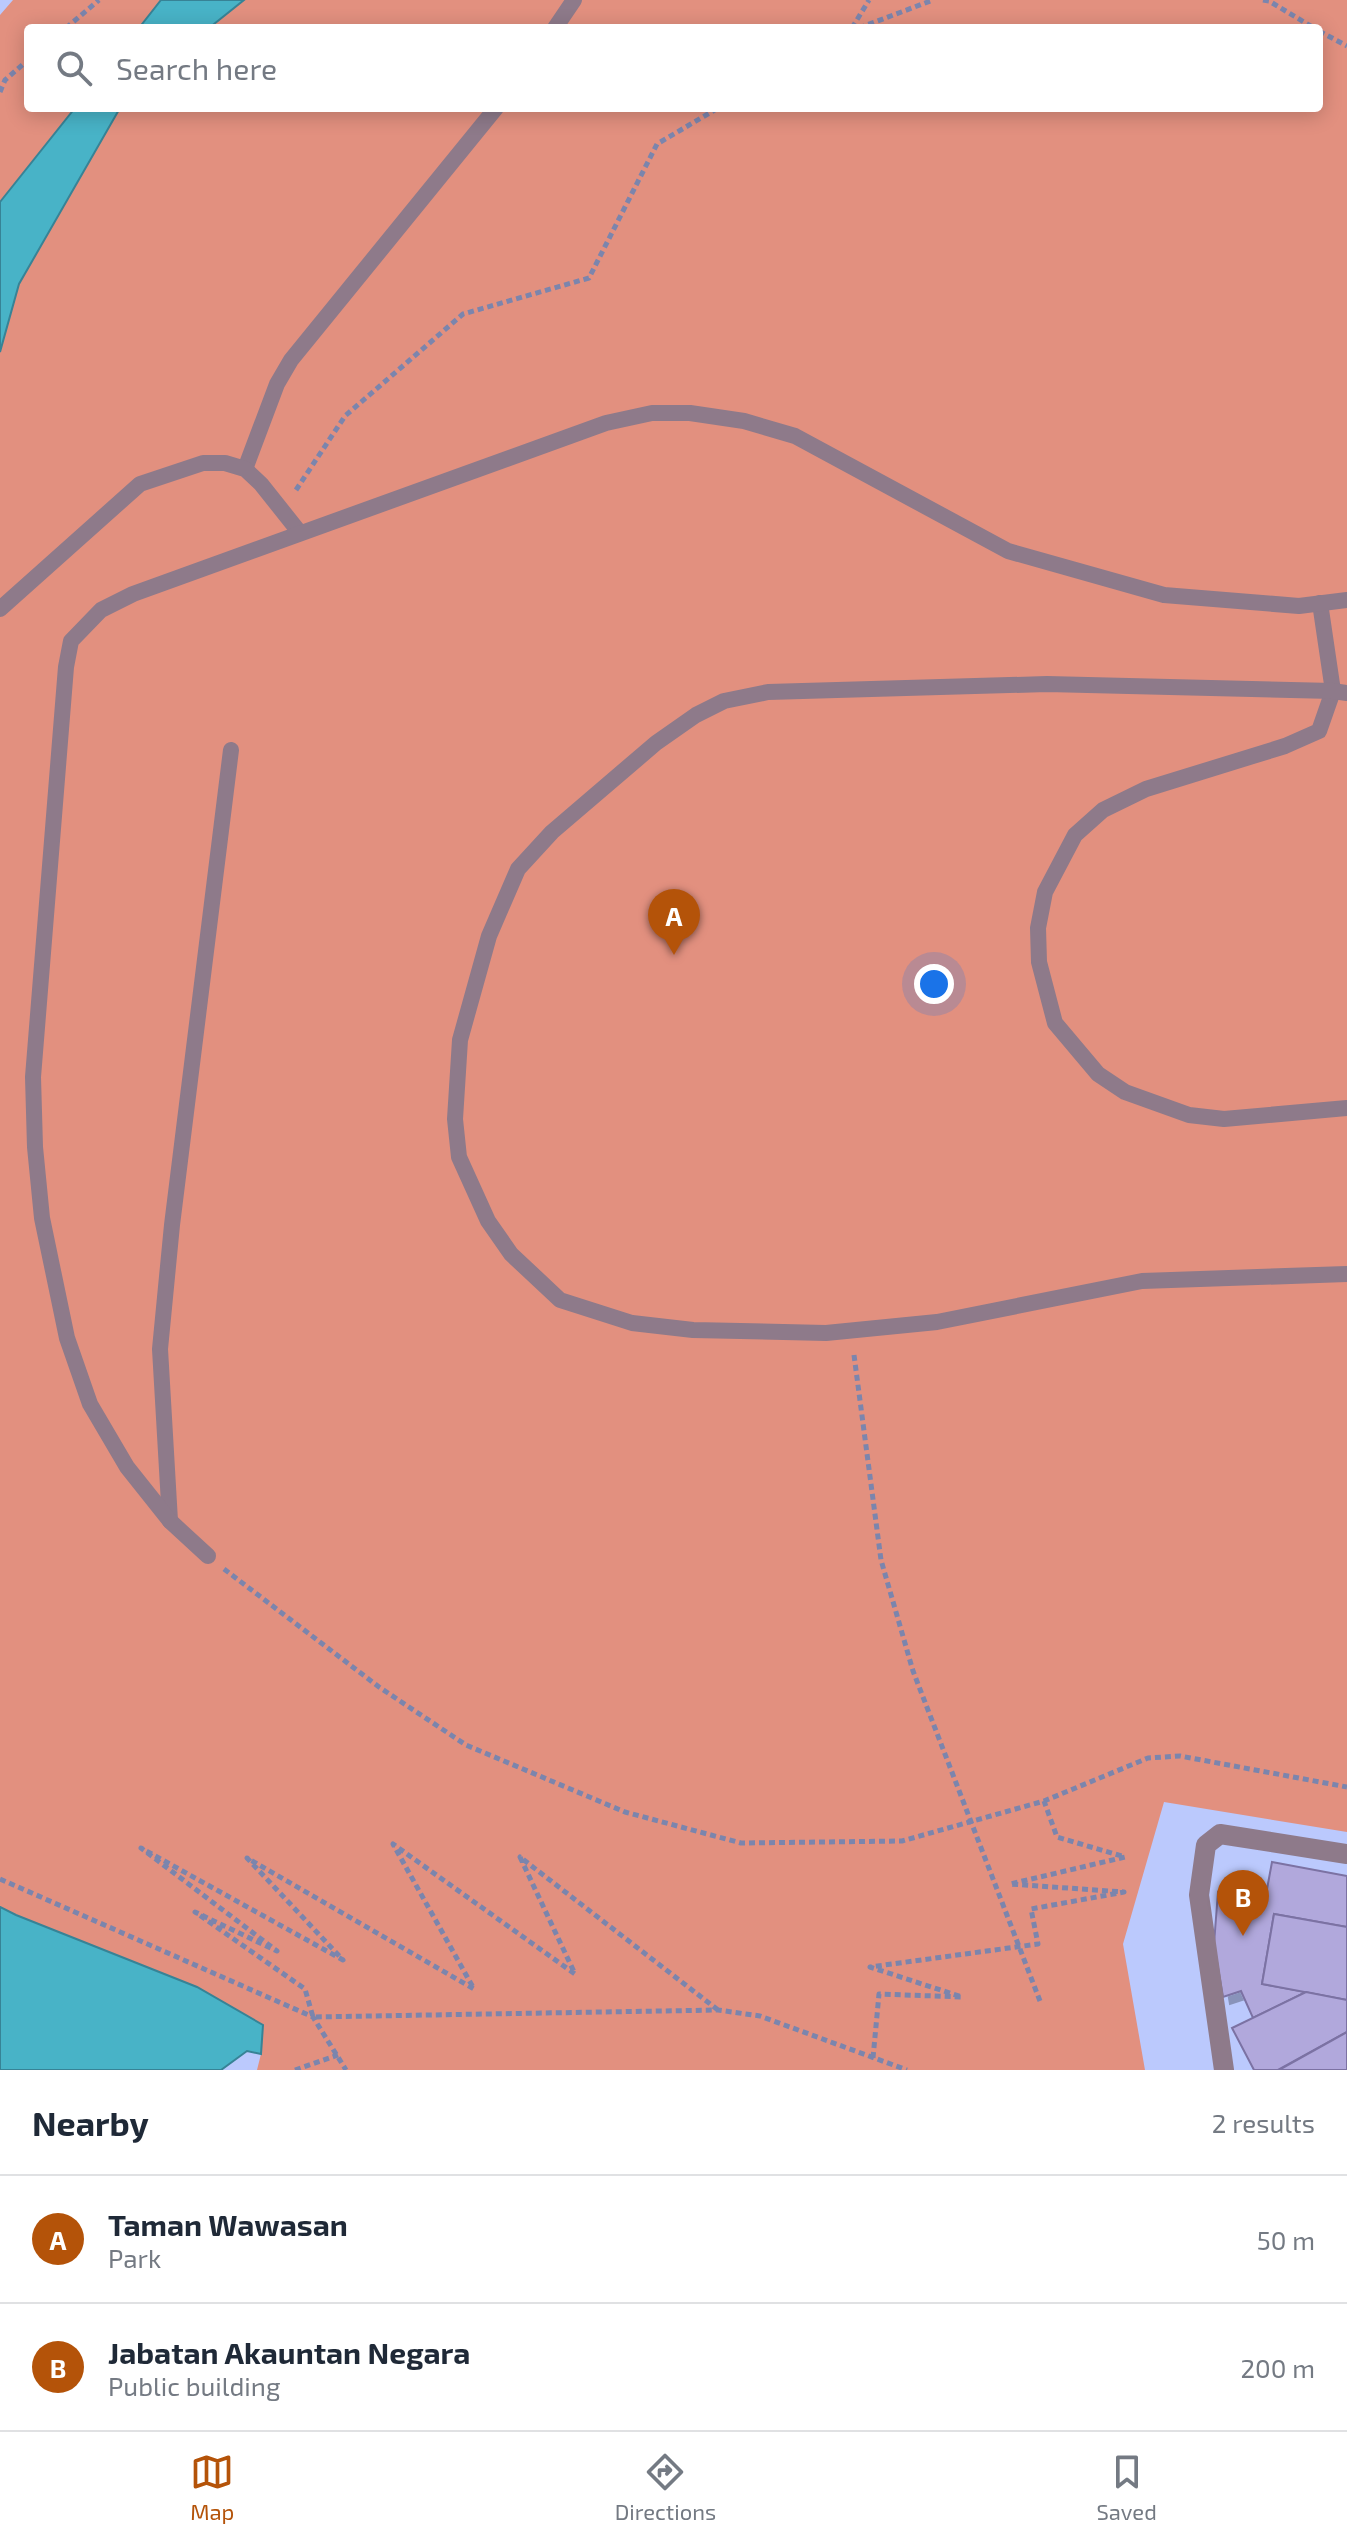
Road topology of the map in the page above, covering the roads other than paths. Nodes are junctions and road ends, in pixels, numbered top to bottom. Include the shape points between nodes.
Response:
1 (574, 0) edge
2 (558, 24) edge
3 (493, 112) edge
4 (245, 469) junction
5 (300, 533) junction
6 (1347, 600) edge
7 (1320, 603) junction
8 (0, 609) edge
9 (1340, 692) edge
10 (231, 750) dead end
11 (1347, 1108) edge
12 (1347, 1274) edge
13 (170, 1521) junction
14 (208, 1556) road end
15 (1347, 1854) edge
16 (1224, 2070) edge

1 - 2 lane
3 - 4 lane via 291,360
4 - 5 lane
4 - 8 lane via 203,463 140,484
5 - 7 lane via 606,423 652,413 690,413 795,436 1008,551 1164,595 1299,606
5 - 13 lane via 101,610 71,641 66,667 33,1077 42,1218 67,1338 90,1404 127,1467
6 - 7 lane
7 - 9 lane
9 - 11 lane via 1319,731 1146,789 1103,810 1075,835 1045,892 1038,928 1039,962 1055,1023 1098,1074 1125,1092 1189,1115 1224,1119
9 - 12 lane via 1047,684 768,692 724,701 656,743 552,832 518,869 489,936 460,1040 455,1119 459,1157 488,1221 511,1254 560,1300 632,1323 826,1333 937,1322 1142,1281
10 - 13 lane via 160,1349
13 - 14 lane
15 - 16 street via 1220,1834 1206,1845 1199,1895

